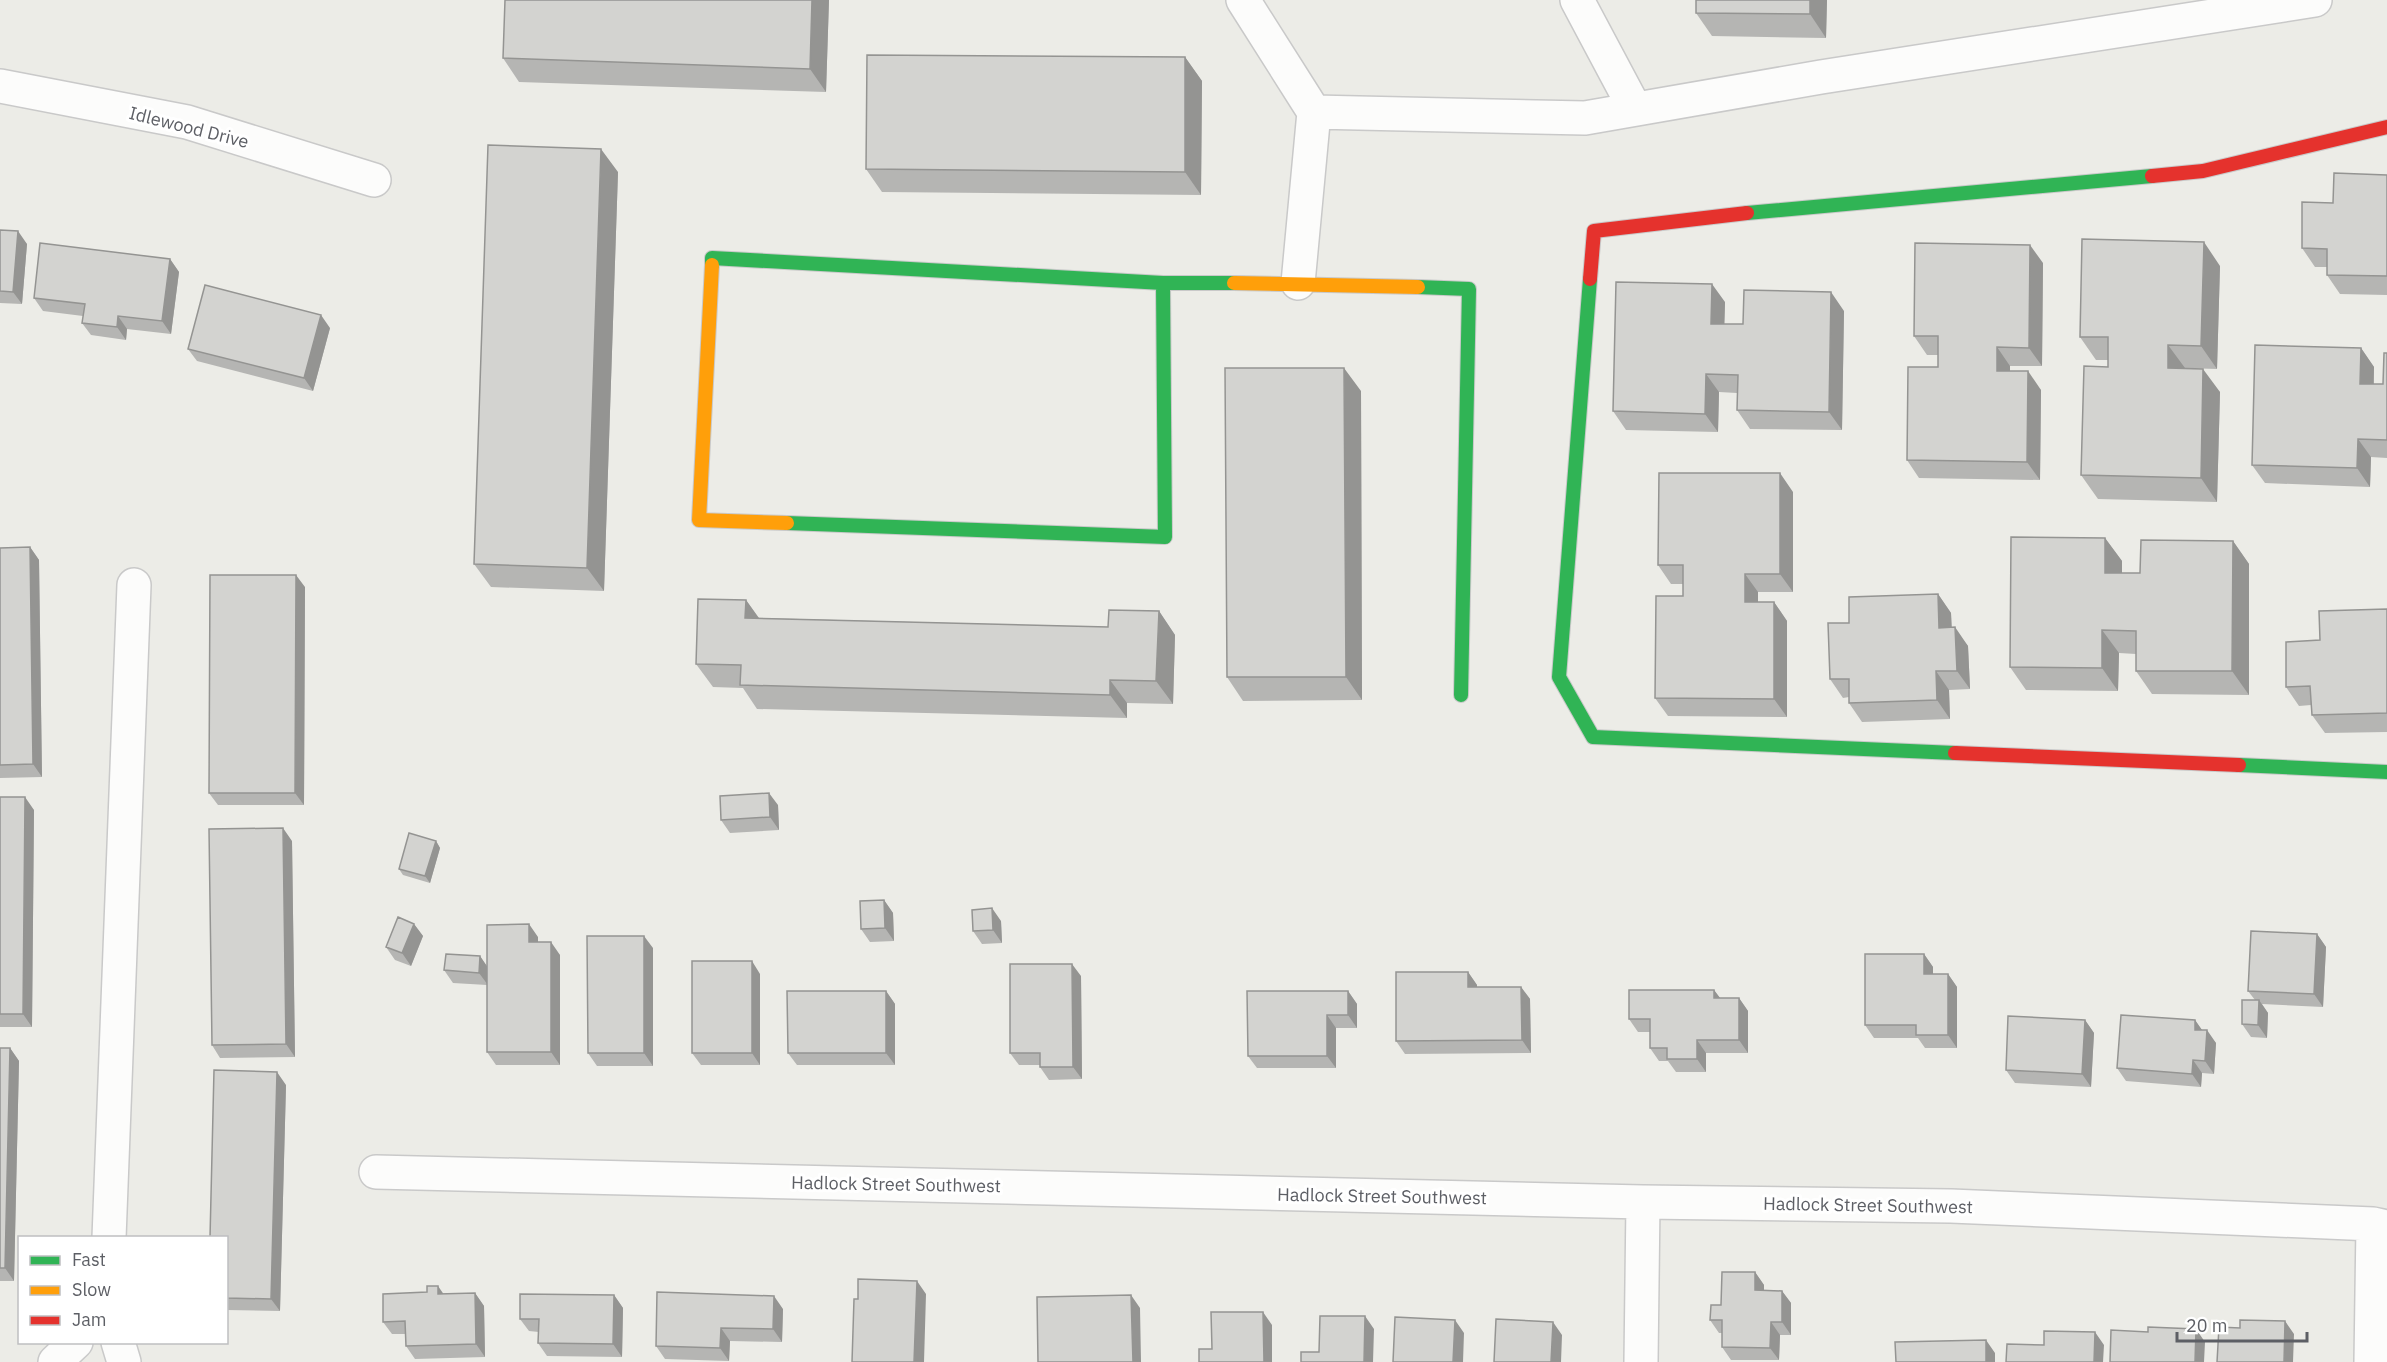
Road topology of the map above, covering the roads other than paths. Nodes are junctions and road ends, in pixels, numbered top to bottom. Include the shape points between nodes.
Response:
1 (1243, 0) edge
2 (1577, 0) edge
3 (2315, 0) edge
4 (0, 86) edge
5 (1635, 109) junction
6 (1314, 112) junction
7 (2387, 127) edge
8 (374, 180) dead end
9 (1163, 283) junction
10 (1298, 283) junction
11 (134, 585) dead end
12 (1461, 695) dead end
13 (2387, 772) edge
14 (376, 1172) dead end
15 (1643, 1202) junction
16 (2380, 1226) edge
17 (109, 1236) edge
18 (74, 1344) edge
19 (119, 1344) edge
20 (55, 1362) edge
21 (124, 1362) edge
22 (1641, 1362) edge
23 (2371, 1362) edge

1 - 6 street
2 - 5 street
3 - 5 street
4 - 8 street, Idlewood Drive via 187,122
5 - 6 street via 1585,118
6 - 10 street
7 - 13 street via 2203,171 1803,206 1594,231 1559,677 1593,737
9 - 9 street via 1165,537 699,520 712,258
9 - 10 street
10 - 12 street via 1469,289
11 - 17 street
14 - 15 street, Hadlock Street Southwest
15 - 16 street, Hadlock Street Southwest via 1951,1206
15 - 22 street
16 - 23 street
18 - 20 street
19 - 21 street

